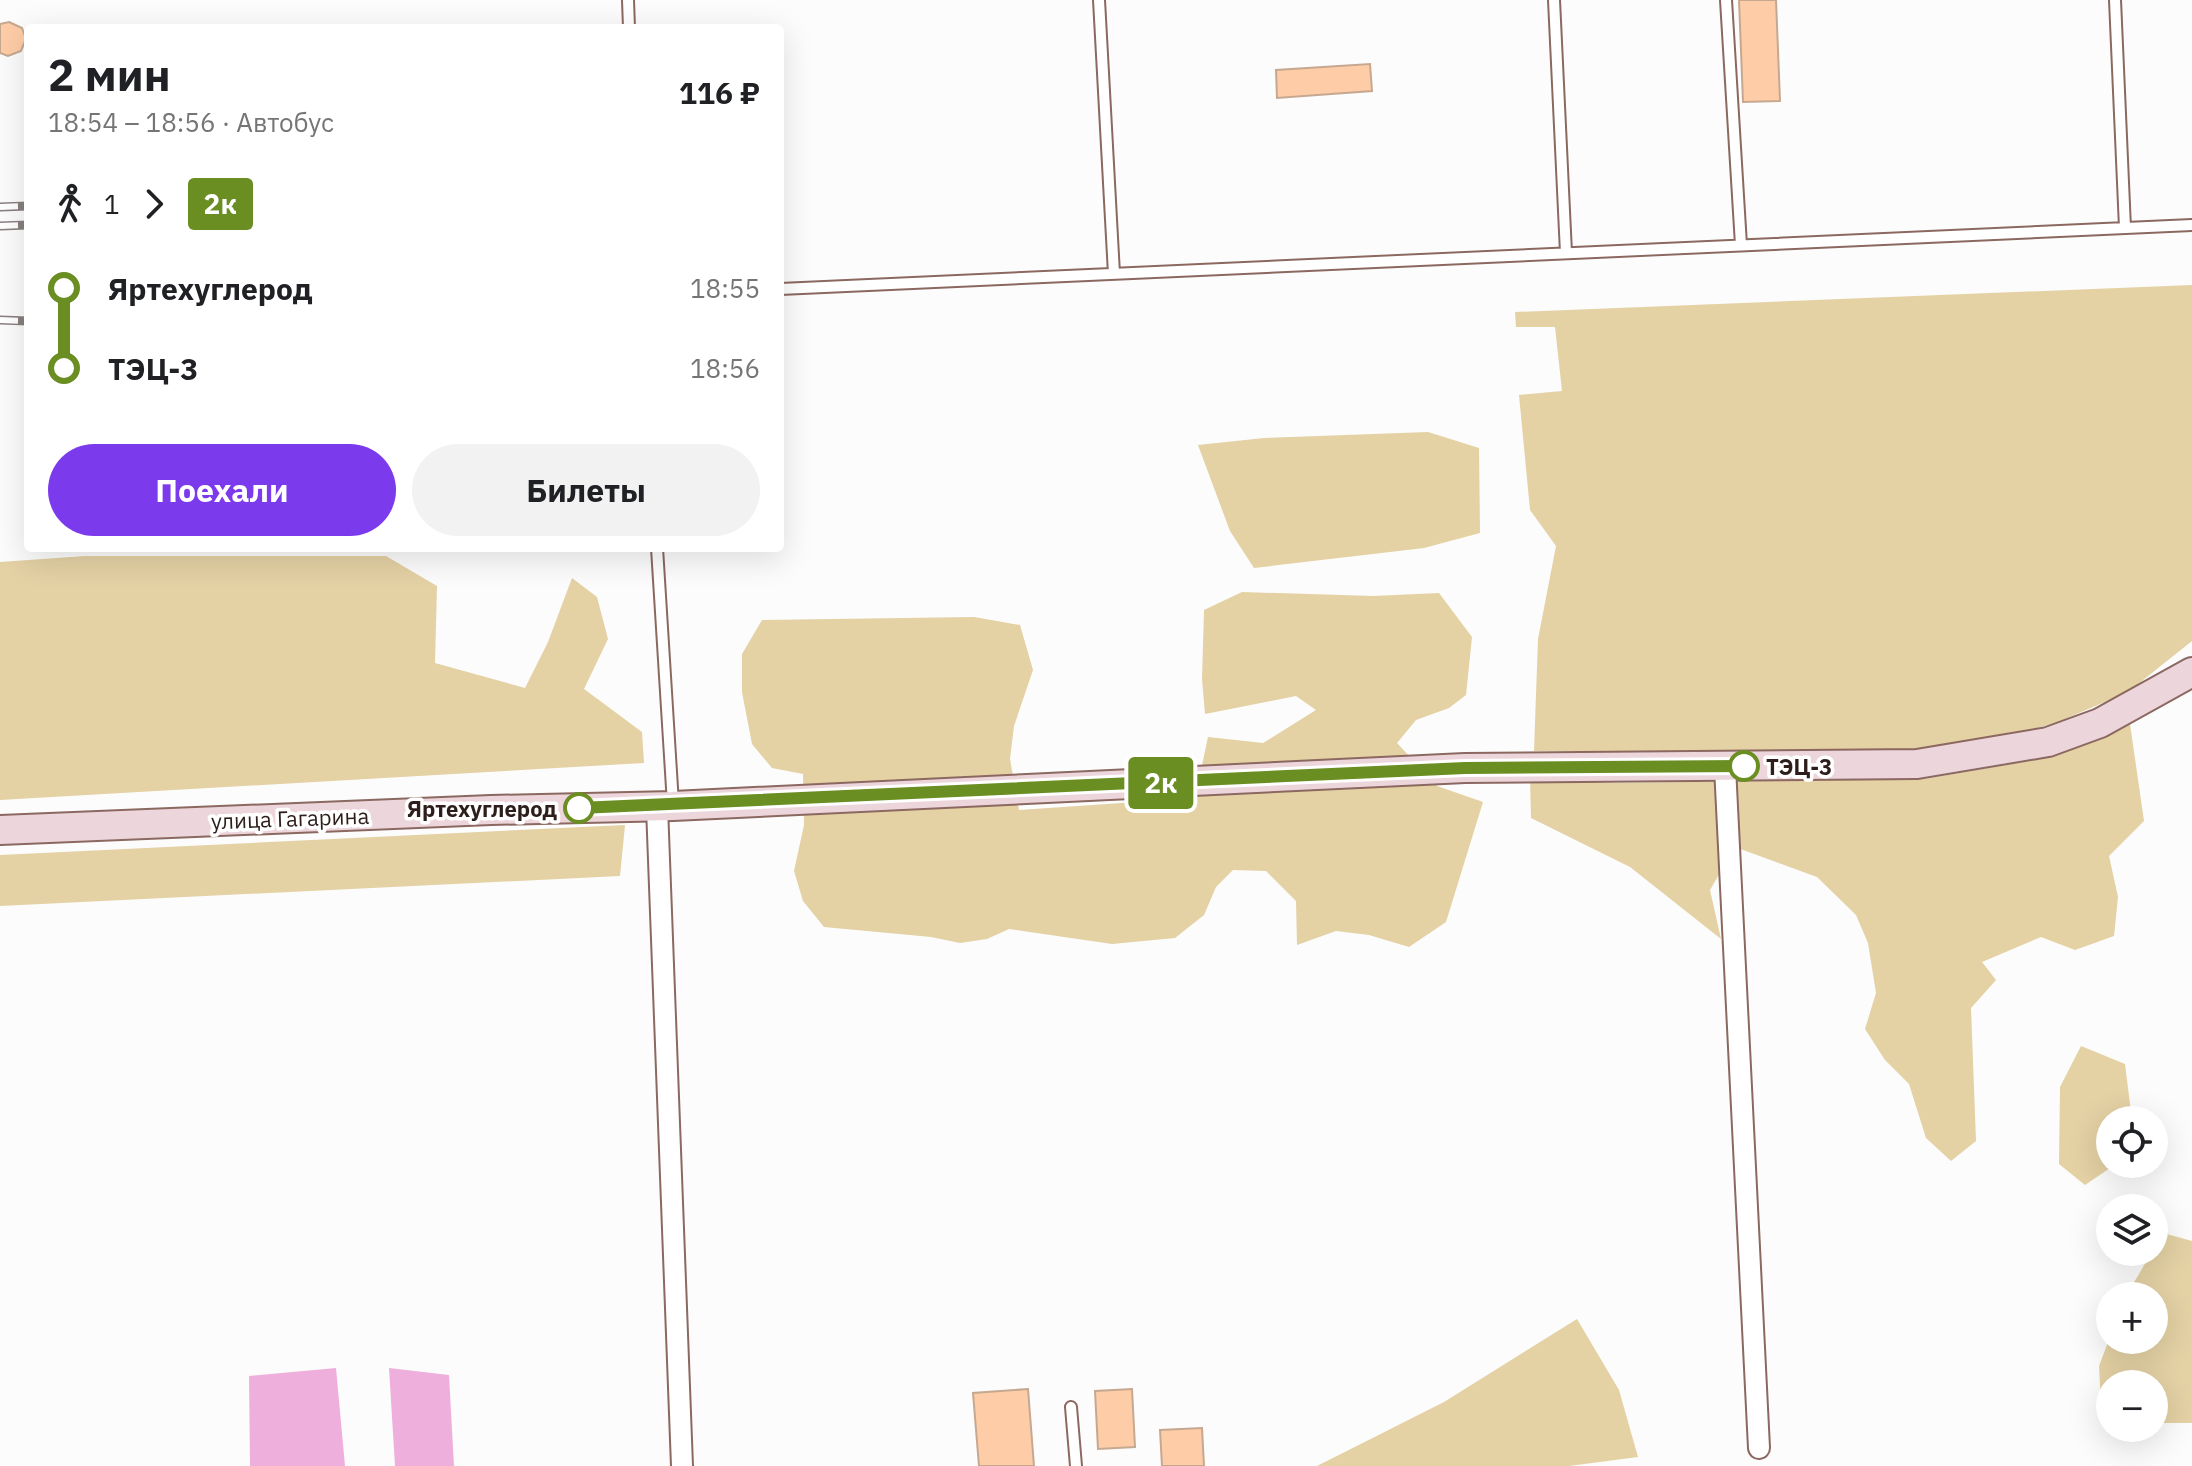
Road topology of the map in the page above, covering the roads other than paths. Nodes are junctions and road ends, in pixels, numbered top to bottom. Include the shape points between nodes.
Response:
1 (628, 0) edge
2 (1099, 0) edge
3 (1554, 0) edge
4 (1726, 0) edge
5 (2115, 0) edge
6 (629, 24) edge
7 (2192, 225) edge
8 (2125, 228) junction
9 (1741, 245) junction
10 (1566, 253) junction
11 (1114, 274) junction
12 (784, 289) edge
13 (657, 552) edge
14 (2192, 672) edge
15 (1725, 767) junction
16 (665, 806) junction
17 (0, 830) edge
18 (1071, 1407) dead end
19 (1759, 1448) dead end
20 (682, 1466) edge
21 (1076, 1466) edge

1 - 6 lane
2 - 11 lane
3 - 10 lane
4 - 9 lane
5 - 8 lane
7 - 8 lane
8 - 9 lane
9 - 10 lane
10 - 11 lane
11 - 12 lane
13 - 16 lane
14 - 15 main road, улица Гагарина via 2100,723 2048,742 1917,764
15 - 16 main road, улица Гагарина via 1465,768
15 - 19 street
16 - 17 main road, улица Гагарина
16 - 20 street
18 - 21 lane

